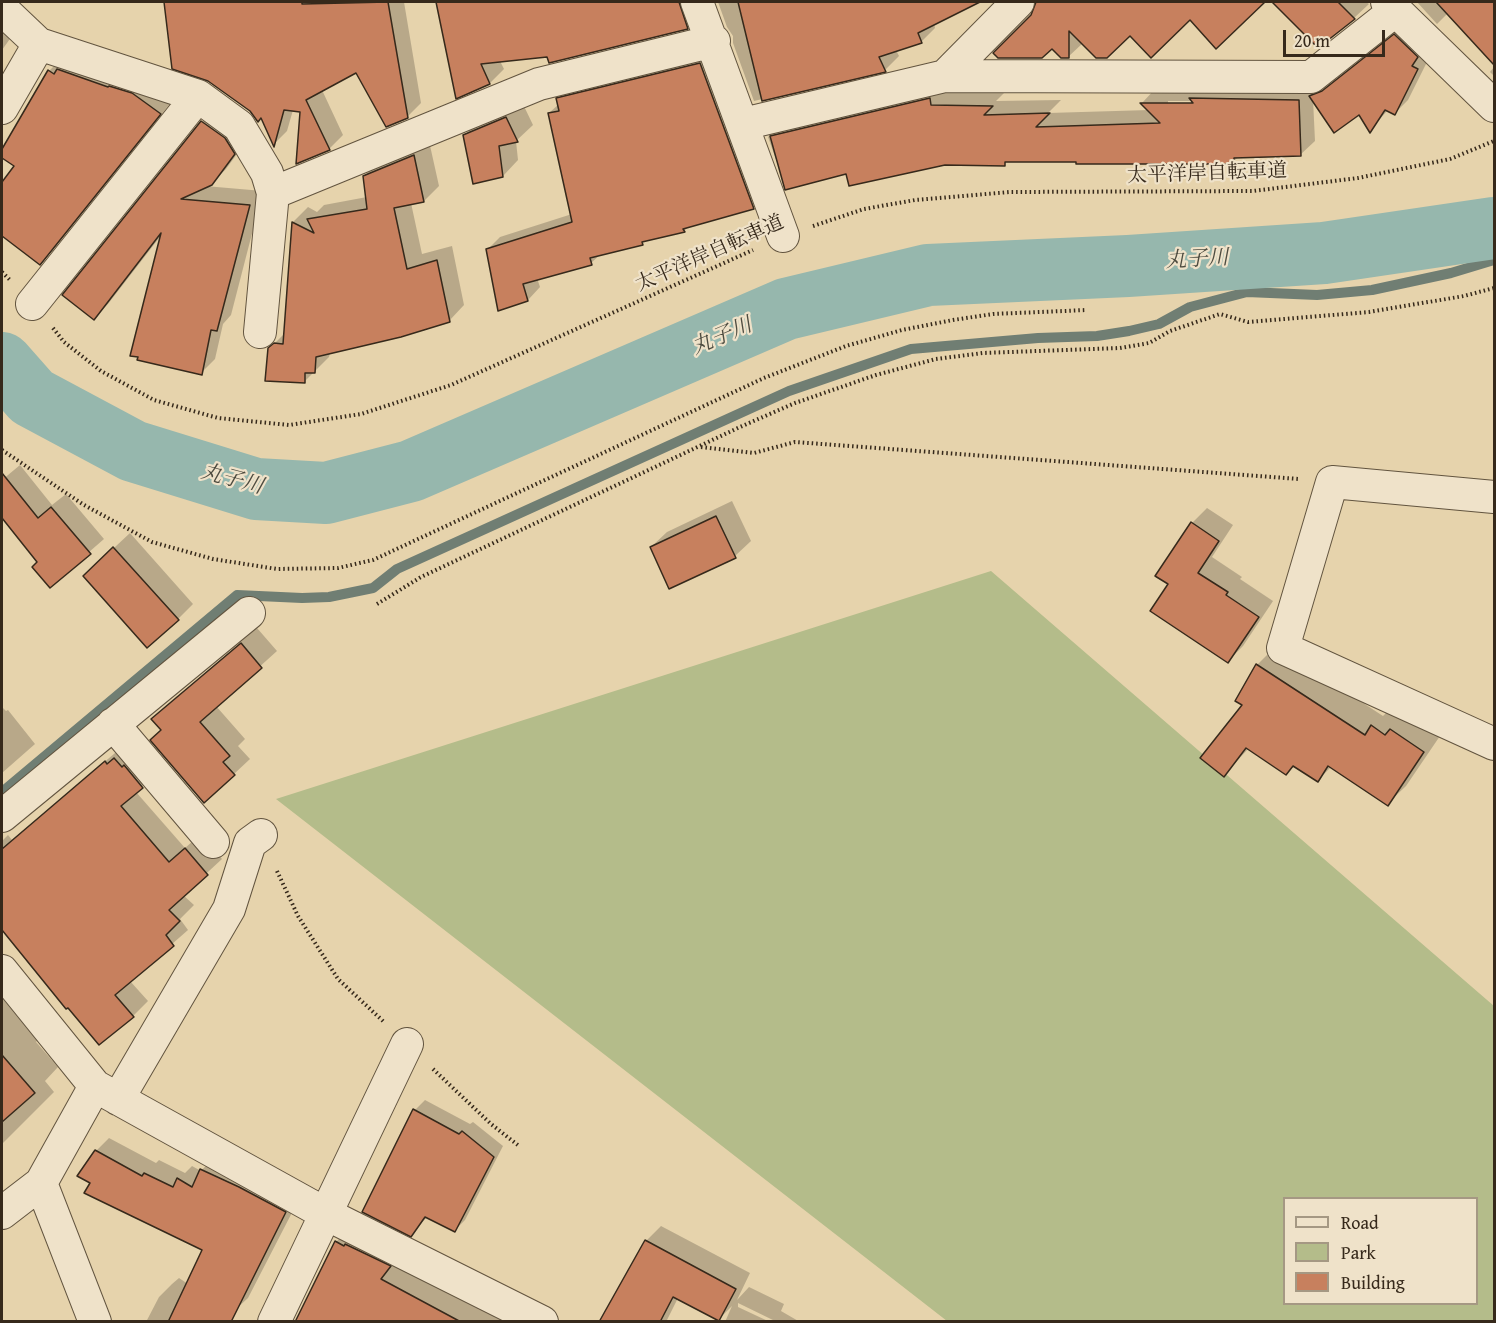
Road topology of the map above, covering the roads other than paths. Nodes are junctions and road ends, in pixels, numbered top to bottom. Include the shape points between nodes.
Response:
1 (698, 2) edge
2 (1018, 2) edge
3 (1391, 6) edge
4 (2, 9) edge
5 (714, 41) junction
6 (39, 44) junction
7 (945, 76) junction
8 (198, 96) junction
9 (1494, 106) edge
10 (2, 108) edge
11 (743, 124) junction
12 (273, 193) junction
13 (783, 236) road end
14 (32, 304) road end
15 (260, 332) dead end
16 (1494, 497) edge
17 (249, 613) dead end
18 (113, 724) junction
19 (1494, 744) edge
20 (2, 816) edge
21 (261, 835) road end
22 (213, 842) dead end
23 (2, 971) edge
24 (407, 1044) road end
25 (106, 1092) junction
26 (41, 1183) junction
27 (2, 1213) edge
28 (326, 1214) junction
29 (95, 1322) edge
30 (274, 1322) edge
31 (542, 1322) edge

1 - 5 street
2 - 7 street
3 - 7 street via 1311,77
3 - 9 street
4 - 6 street
5 - 11 street
5 - 12 street via 539,84
6 - 8 street
6 - 10 street
7 - 11 street
8 - 12 street via 239,126 267,173
8 - 14 street
11 - 13 street
12 - 15 street
16 - 19 street via 1332,482 1283,648
17 - 18 street
18 - 20 street
18 - 22 street
21 - 25 street via 250,843 229,909
23 - 25 street
24 - 28 street
25 - 26 street
25 - 28 street
26 - 27 street
26 - 29 street
28 - 30 street
28 - 31 street

